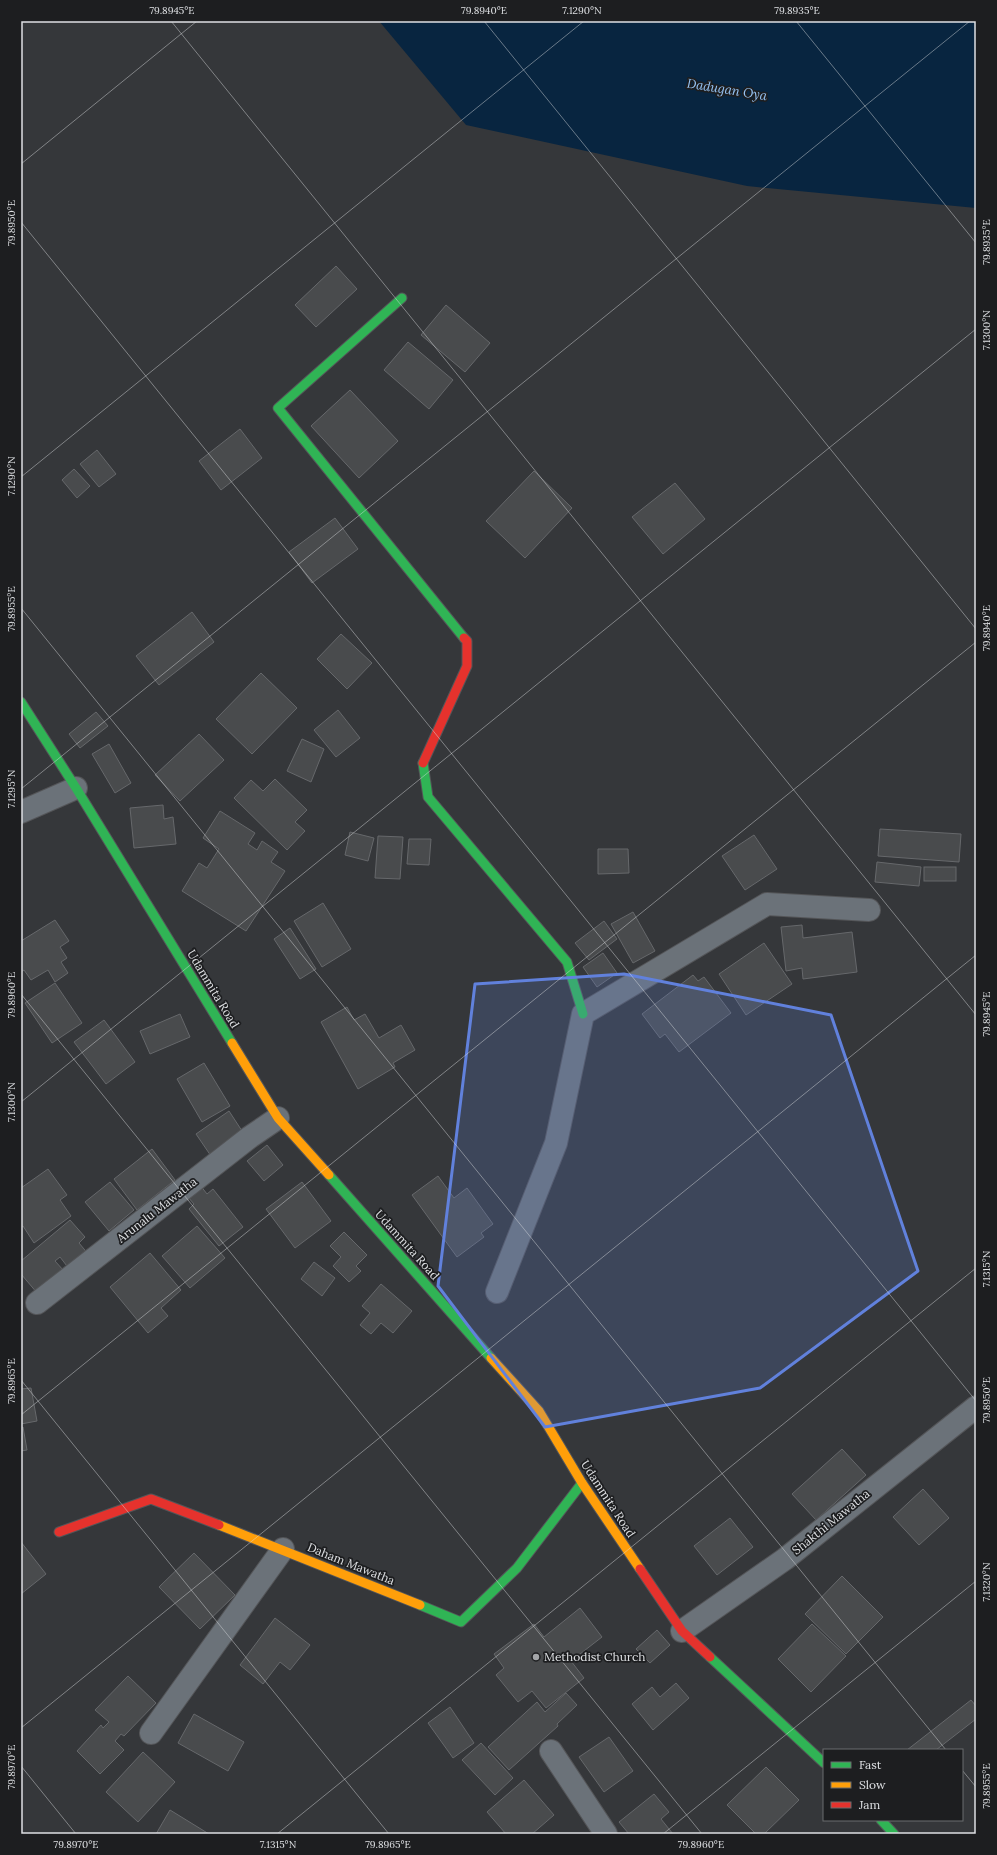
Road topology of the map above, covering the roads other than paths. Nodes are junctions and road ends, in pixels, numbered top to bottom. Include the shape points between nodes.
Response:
1 (402, 298) dead end
2 (21, 702) edge
3 (76, 788) junction
4 (21, 812) edge
5 (869, 910) dead end
6 (584, 1014) junction
7 (278, 1118) junction
8 (497, 1292) dead end
9 (37, 1303) dead end
10 (976, 1407) edge
11 (582, 1484) junction
12 (59, 1532) dead end
13 (283, 1549) junction
14 (682, 1631) junction
15 (151, 1734) dead end
16 (551, 1750) dead end
17 (823, 1763) edge
18 (882, 1821) edge
19 (606, 1834) edge
20 (894, 1834) edge

1 - 6 street via 278,408 467,641 467,666 422,764 428,797 568,962
2 - 3 street, Udammita Road
3 - 4 street
3 - 7 street, Udammita Road
5 - 6 street via 767,904
6 - 8 street via 556,1143
7 - 9 street, Arunalu Mawatha
7 - 11 street, Udammita Road via 538,1411
10 - 14 street, Shakthi Mawatha via 785,1559
11 - 13 street, Daham Mawatha via 517,1568 461,1622
11 - 14 street, Udammita Road
12 - 13 street, Daham Mawatha via 151,1499
13 - 15 street
14 - 17 street, Udammita Road
16 - 19 street
18 - 20 street

